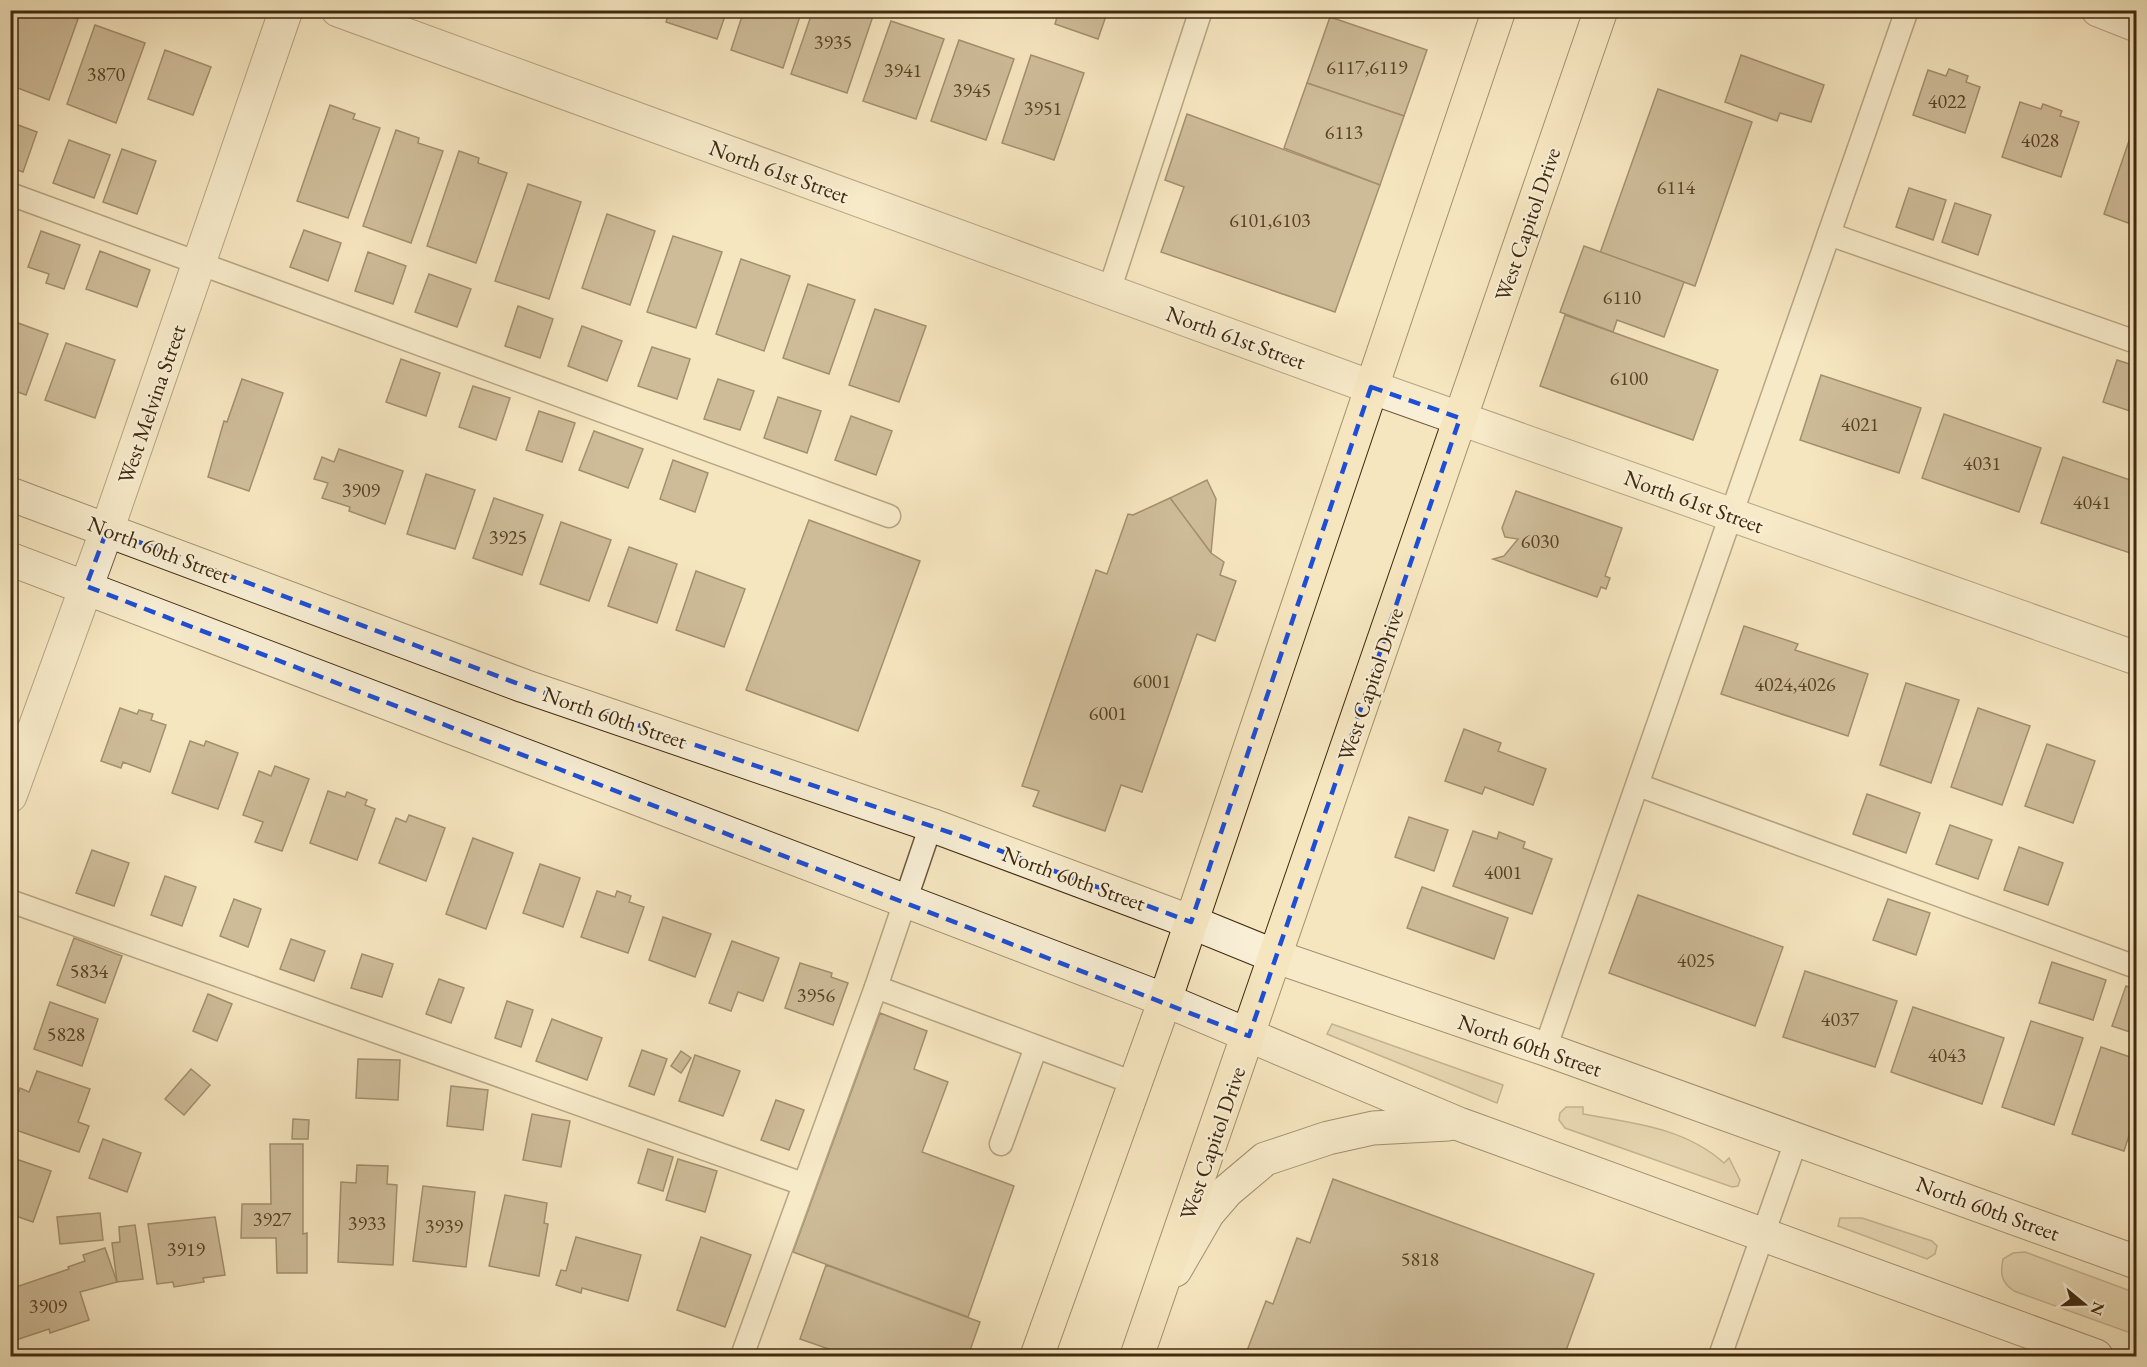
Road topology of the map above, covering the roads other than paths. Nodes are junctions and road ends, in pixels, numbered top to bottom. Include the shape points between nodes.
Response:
1 (286, 10) edge
2 (338, 10) edge
3 (1201, 10) edge
4 (1499, 10) edge
5 (1600, 10) edge
6 (1907, 10) edge
7 (2098, 10) edge
8 (2136, 24) edge
9 (10, 194) edge
10 (1829, 234) junction
11 (200, 262) junction
12 (1109, 291) junction
13 (2136, 342) edge
14 (1371, 387) junction
15 (1460, 418) junction
16 (10, 494) edge
17 (1732, 514) junction
18 (889, 516) dead end
19 (107, 530) junction
20 (10, 559) edge
21 (86, 586) junction
22 (2136, 658) edge
23 (1638, 785) junction
24 (10, 796) edge
25 (931, 825) junction
26 (905, 900) junction
27 (10, 901) edge
28 (1191, 922) junction
29 (1277, 957) junction
30 (2136, 967) edge
31 (876, 987) junction
32 (1165, 1000) junction
33 (1249, 1036) junction
34 (1036, 1047) junction
35 (1545, 1049) junction
36 (1134, 1083) junction
37 (1459, 1124) junction
38 (1796, 1141) junction
39 (1001, 1144) dead end
40 (803, 1184) junction
41 (1762, 1235) junction
42 (2136, 1262) edge
43 (1157, 1300) junction
44 (742, 1356) edge
45 (1037, 1356) edge
46 (1137, 1356) edge
47 (1720, 1356) edge
48 (2096, 1356) edge

1 - 11 main road, West Melvina Street
2 - 12 main road, North 61st Street
3 - 12 lane
4 - 14 main road
5 - 15 main road, West Capitol Drive
6 - 10 lane
7 - 8 main road
9 - 11 lane
10 - 13 lane
10 - 17 lane
11 - 18 lane
11 - 19 main road, West Melvina Street
12 - 14 main road, North 61st Street
14 - 15 main road, North 61st Street
14 - 28 main road
15 - 17 main road, North 61st Street
15 - 29 main road, West Capitol Drive
16 - 19 main road, North 60th Street
17 - 22 main road, North 61st Street
17 - 23 lane
19 - 21 main road, West Melvina Street
19 - 25 main road, North 60th Street via 524,686
20 - 21 main road
21 - 24 main road, West Melvina Street
21 - 26 main road
23 - 30 lane
23 - 35 lane
25 - 26 lane
25 - 28 main road, North 60th Street
26 - 31 lane
26 - 32 main road
27 - 40 lane
28 - 29 main road, North 60th Street
28 - 32 main road
29 - 33 main road, West Capitol Drive
29 - 35 main road, North 60th Street
31 - 34 lane
31 - 40 lane
32 - 33 main road
32 - 36 main road
33 - 37 main road
33 - 43 main road, West Capitol Drive
34 - 36 lane
34 - 39 lane
35 - 38 main road, North 60th Street
36 - 45 main road
37 - 41 main road
37 - 43 main road via 1373,1128 1328,1138 1264,1160 1208,1213
38 - 41 lane
38 - 42 main road, North 60th Street
40 - 44 lane
41 - 47 lane
41 - 48 main road
43 - 46 main road, West Capitol Drive

